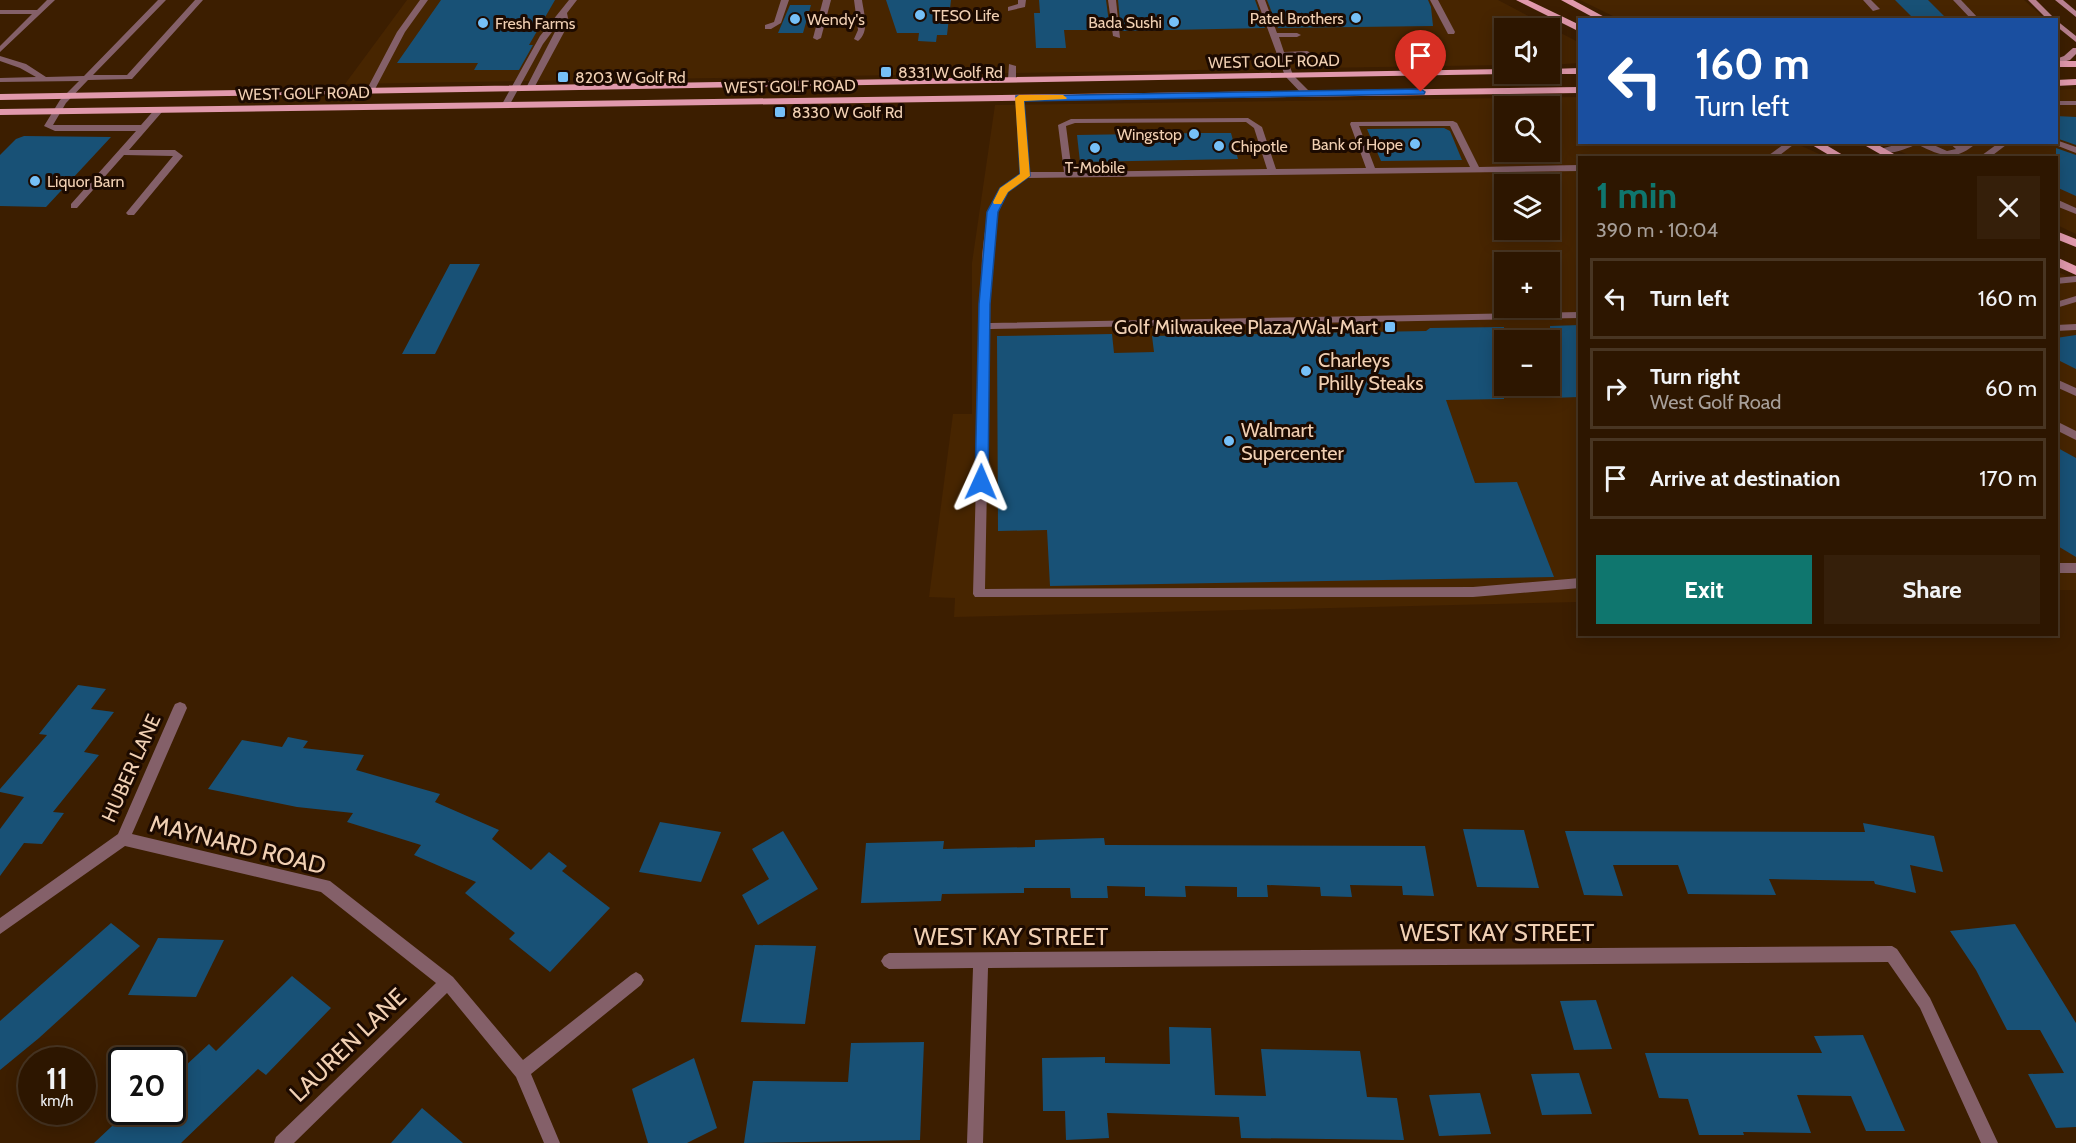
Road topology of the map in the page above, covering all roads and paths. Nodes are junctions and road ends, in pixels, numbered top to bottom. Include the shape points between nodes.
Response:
1 (51, 0) edge
2 (162, 0) edge
3 (200, 0) edge
4 (424, 0) edge
5 (573, 0) edge
6 (786, 0) edge
7 (827, 0) edge
8 (858, 0) edge
9 (1022, 0) edge
10 (1112, 0) edge
11 (1261, 0) edge
12 (1434, 0) edge
13 (1521, 0) edge
14 (1566, 0) edge
15 (1867, 0) edge
16 (1957, 0) edge
17 (2032, 0) edge
18 (2059, 0) edge
19 (1011, 9) dead end
20 (1876, 9) dead end
21 (0, 12) edge
22 (40, 12) junction
23 (565, 15) junction
24 (2076, 15) edge
25 (1602, 18) edge
26 (1975, 18) edge
27 (2052, 18) edge
28 (2058, 24) edge
29 (768, 27) dead end
30 (1578, 29) edge
31 (1451, 32) dead end
32 (1274, 35) junction
33 (1297, 35) dead end
34 (1117, 36) dead end
35 (817, 38) dead end
36 (858, 39) dead end
37 (2076, 40) edge
38 (0, 50) edge
39 (2076, 50) edge
40 (1281, 54) junction
41 (1307, 54) dead end
42 (0, 58) edge
43 (2058, 62) edge
44 (2058, 63) edge
45 (2076, 64) edge
46 (1012, 66) dead end
47 (1578, 71) edge
48 (1494, 72) edge
49 (1560, 72) edge
50 (1289, 76) junction
51 (86, 78) junction
52 (45, 79) junction
53 (0, 80) edge
54 (1012, 80) junction
55 (2076, 82) edge
56 (2058, 83) edge
57 (515, 88) junction
58 (530, 88) junction
59 (370, 90) junction
60 (1578, 90) edge
61 (1286, 94) junction
62 (1307, 94) junction
63 (69, 96) junction
64 (0, 97) edge
65 (1019, 98) junction
66 (2058, 103) edge
67 (2076, 104) edge
68 (505, 106) junction
69 (159, 110) junction
70 (57, 111) junction
71 (0, 112) edge
72 (144, 128) junction
73 (2058, 143) edge
74 (1790, 144) edge
75 (1816, 144) edge
76 (1868, 144) edge
77 (1912, 144) edge
78 (1922, 144) edge
79 (2003, 144) edge
80 (1967, 145) edge
81 (1933, 149) junction
82 (1880, 150) junction
83 (2076, 150) edge
84 (123, 152) junction
85 (1772, 156) edge
86 (1839, 156) edge
87 (1892, 156) edge
88 (1927, 156) edge
89 (1985, 156) edge
90 (1578, 168) edge
91 (1476, 170) junction
92 (1372, 172) junction
93 (1068, 173) junction
94 (1273, 173) junction
95 (1025, 176) junction
96 (2058, 203) edge
97 (74, 206) dead end
98 (2076, 211) edge
99 (131, 213) dead end
100 (2058, 235) edge
101 (2076, 243) edge
102 (2058, 262) edge
103 (2076, 271) edge
104 (2076, 279) edge
105 (2058, 281) edge
106 (2076, 298) edge
107 (2058, 304) edge
108 (1578, 315) edge
109 (985, 326) junction
110 (2076, 327) edge
111 (2058, 328) edge
112 (2058, 383) edge
113 (2076, 392) edge
114 (2058, 426) edge
115 (2076, 436) edge
116 (2058, 568) edge
117 (2076, 568) edge
118 (1578, 584) edge
119 (180, 708) dead end
120 (123, 839) junction
121 (0, 927) edge
122 (889, 961) dead end
123 (981, 961) junction
124 (636, 980) dead end
125 (448, 982) junction
126 (522, 1071) junction
127 (282, 1143) edge
128 (552, 1143) edge
129 (975, 1143) edge
130 (1990, 1143) edge

1 - 22 street
2 - 51 street
3 - 51 street via 129,77
4 - 59 street via 401,32
5 - 23 street
6 - 29 street via 777,22
7 - 35 street
8 - 36 street via 862,30
9 - 19 street via 1022,5
10 - 34 street
11 - 32 street
12 - 31 street
13 - 30 main road
14 - 25 main road
15 - 20 street
16 - 26 street
17 - 27 main road
18 - 24 main road
21 - 22 street
22 - 38 street
23 - 57 street via 544,35
23 - 58 street via 565,23
28 - 37 main road
32 - 33 street
32 - 40 street
39 - 43 main road
40 - 41 street
40 - 50 street
42 - 52 street
44 - 45 main road
46 - 54 street
47 - 49 main road
48 - 50 main road, WEST GOLF ROAD
50 - 54 main road, WEST GOLF ROAD
50 - 61 street
50 - 62 street
51 - 52 street
51 - 63 street
52 - 53 street
54 - 58 main road, WEST GOLF ROAD
55 - 56 main road
57 - 58 main road, WEST GOLF ROAD
57 - 59 main road, WEST GOLF ROAD
57 - 68 street
59 - 63 main road, WEST GOLF ROAD
60 - 62 main road, WEST GOLF ROAD
61 - 62 main road, WEST GOLF ROAD
61 - 65 main road, WEST GOLF ROAD
63 - 64 main road, WEST GOLF ROAD
63 - 70 street
65 - 68 main road, WEST GOLF ROAD
65 - 95 street
66 - 67 street
68 - 69 main road, WEST GOLF ROAD
69 - 70 main road, WEST GOLF ROAD
69 - 72 street
70 - 71 main road, WEST GOLF ROAD
70 - 72 street via 48,126
72 - 84 street
73 - 83 street
74 - 85 street
75 - 86 main road
76 - 82 main road
77 - 82 street
78 - 81 street
79 - 89 street
80 - 81 street via 1956,154
81 - 88 street
82 - 87 main road
84 - 97 street
84 - 99 street via 179,156
90 - 91 street
91 - 92 street
91 - 92 street via 1453,123 1354,124
92 - 94 street
93 - 94 street
93 - 94 street via 1062,125 1248,120 1258,127
93 - 95 street
95 - 109 street via 1004,190 992,212
96 - 98 street
100 - 101 main road
102 - 103 main road
104 - 105 street
106 - 107 street
108 - 109 street
109 - 118 street via 979,594 1473,591
110 - 111 street
112 - 113 street
114 - 115 street
116 - 117 street
119 - 120 street, HUBER LANE
120 - 121 street, HUBER LANE
120 - 125 street, MAYNARD ROAD via 325,886
122 - 123 street, WEST KAY STREET
123 - 129 street
123 - 130 street, WEST KAY STREET via 1892,954 1925,1003
124 - 126 street
125 - 126 street, MAYNARD ROAD
125 - 127 street, LAUREN LANE
126 - 128 street, MAYNARD ROAD

